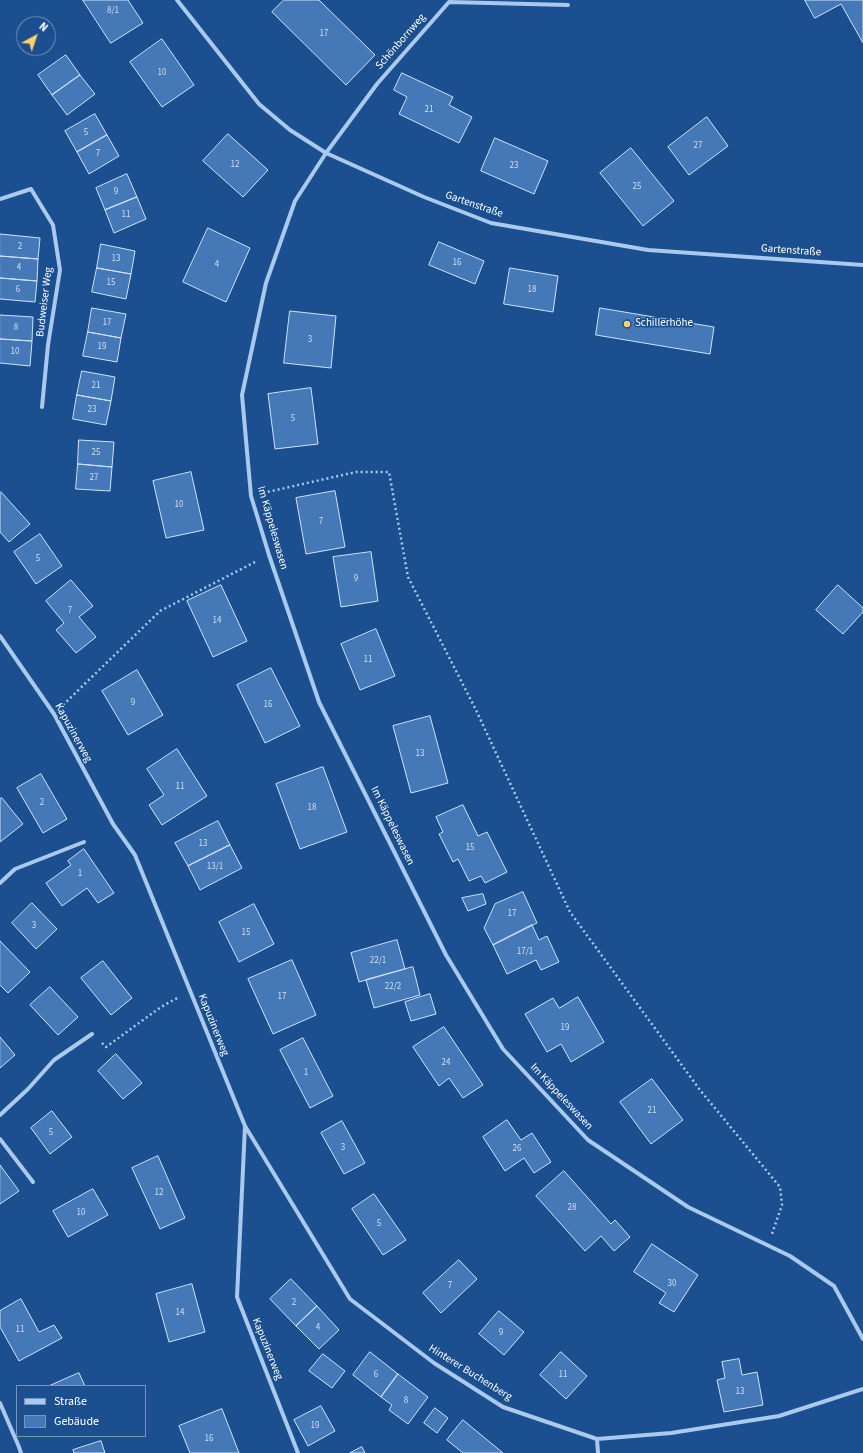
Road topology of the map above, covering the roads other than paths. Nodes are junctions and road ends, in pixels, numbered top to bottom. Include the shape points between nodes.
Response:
1 (177, 0) edge
2 (568, 5) dead end
3 (326, 153) junction
4 (0, 199) edge
5 (863, 265) edge
6 (42, 407) dead end
7 (0, 636) edge
8 (84, 842) dead end
9 (0, 883) edge
10 (92, 1034) road end
11 (0, 1115) edge
12 (245, 1126) junction
13 (0, 1139) edge
14 (33, 1182) dead end
15 (863, 1339) edge
16 (863, 1389) edge
17 (0, 1404) edge
18 (597, 1439) junction
19 (21, 1453) edge
20 (298, 1453) edge
21 (598, 1453) edge

1 - 3 street, Gartenstraße via 259,104 290,130
2 - 3 street, Schönbornweg via 449,2 377,84
3 - 5 street, Gartenstraße via 424,197 491,223 648,250
3 - 15 street, Im Käppeleswasen via 295,201 266,283 242,395 251,496 319,702 446,955 503,1049 588,1140 688,1207 790,1256 834,1286
4 - 6 street, Budweiser Weg via 31,190 53,224 60,270 48,345
7 - 12 street, Kapuzinerweg via 54,714 113,824 134,856
8 - 9 street via 15,869
10 - 11 street via 54,1060
12 - 18 street, Hinterer Buchenberg via 350,1299 434,1363 503,1407
12 - 20 street, Kapuzinerweg via 237,1297
13 - 14 street
16 - 18 street, Hinterer Buchenberg via 779,1416 671,1434
17 - 19 street
18 - 21 street

